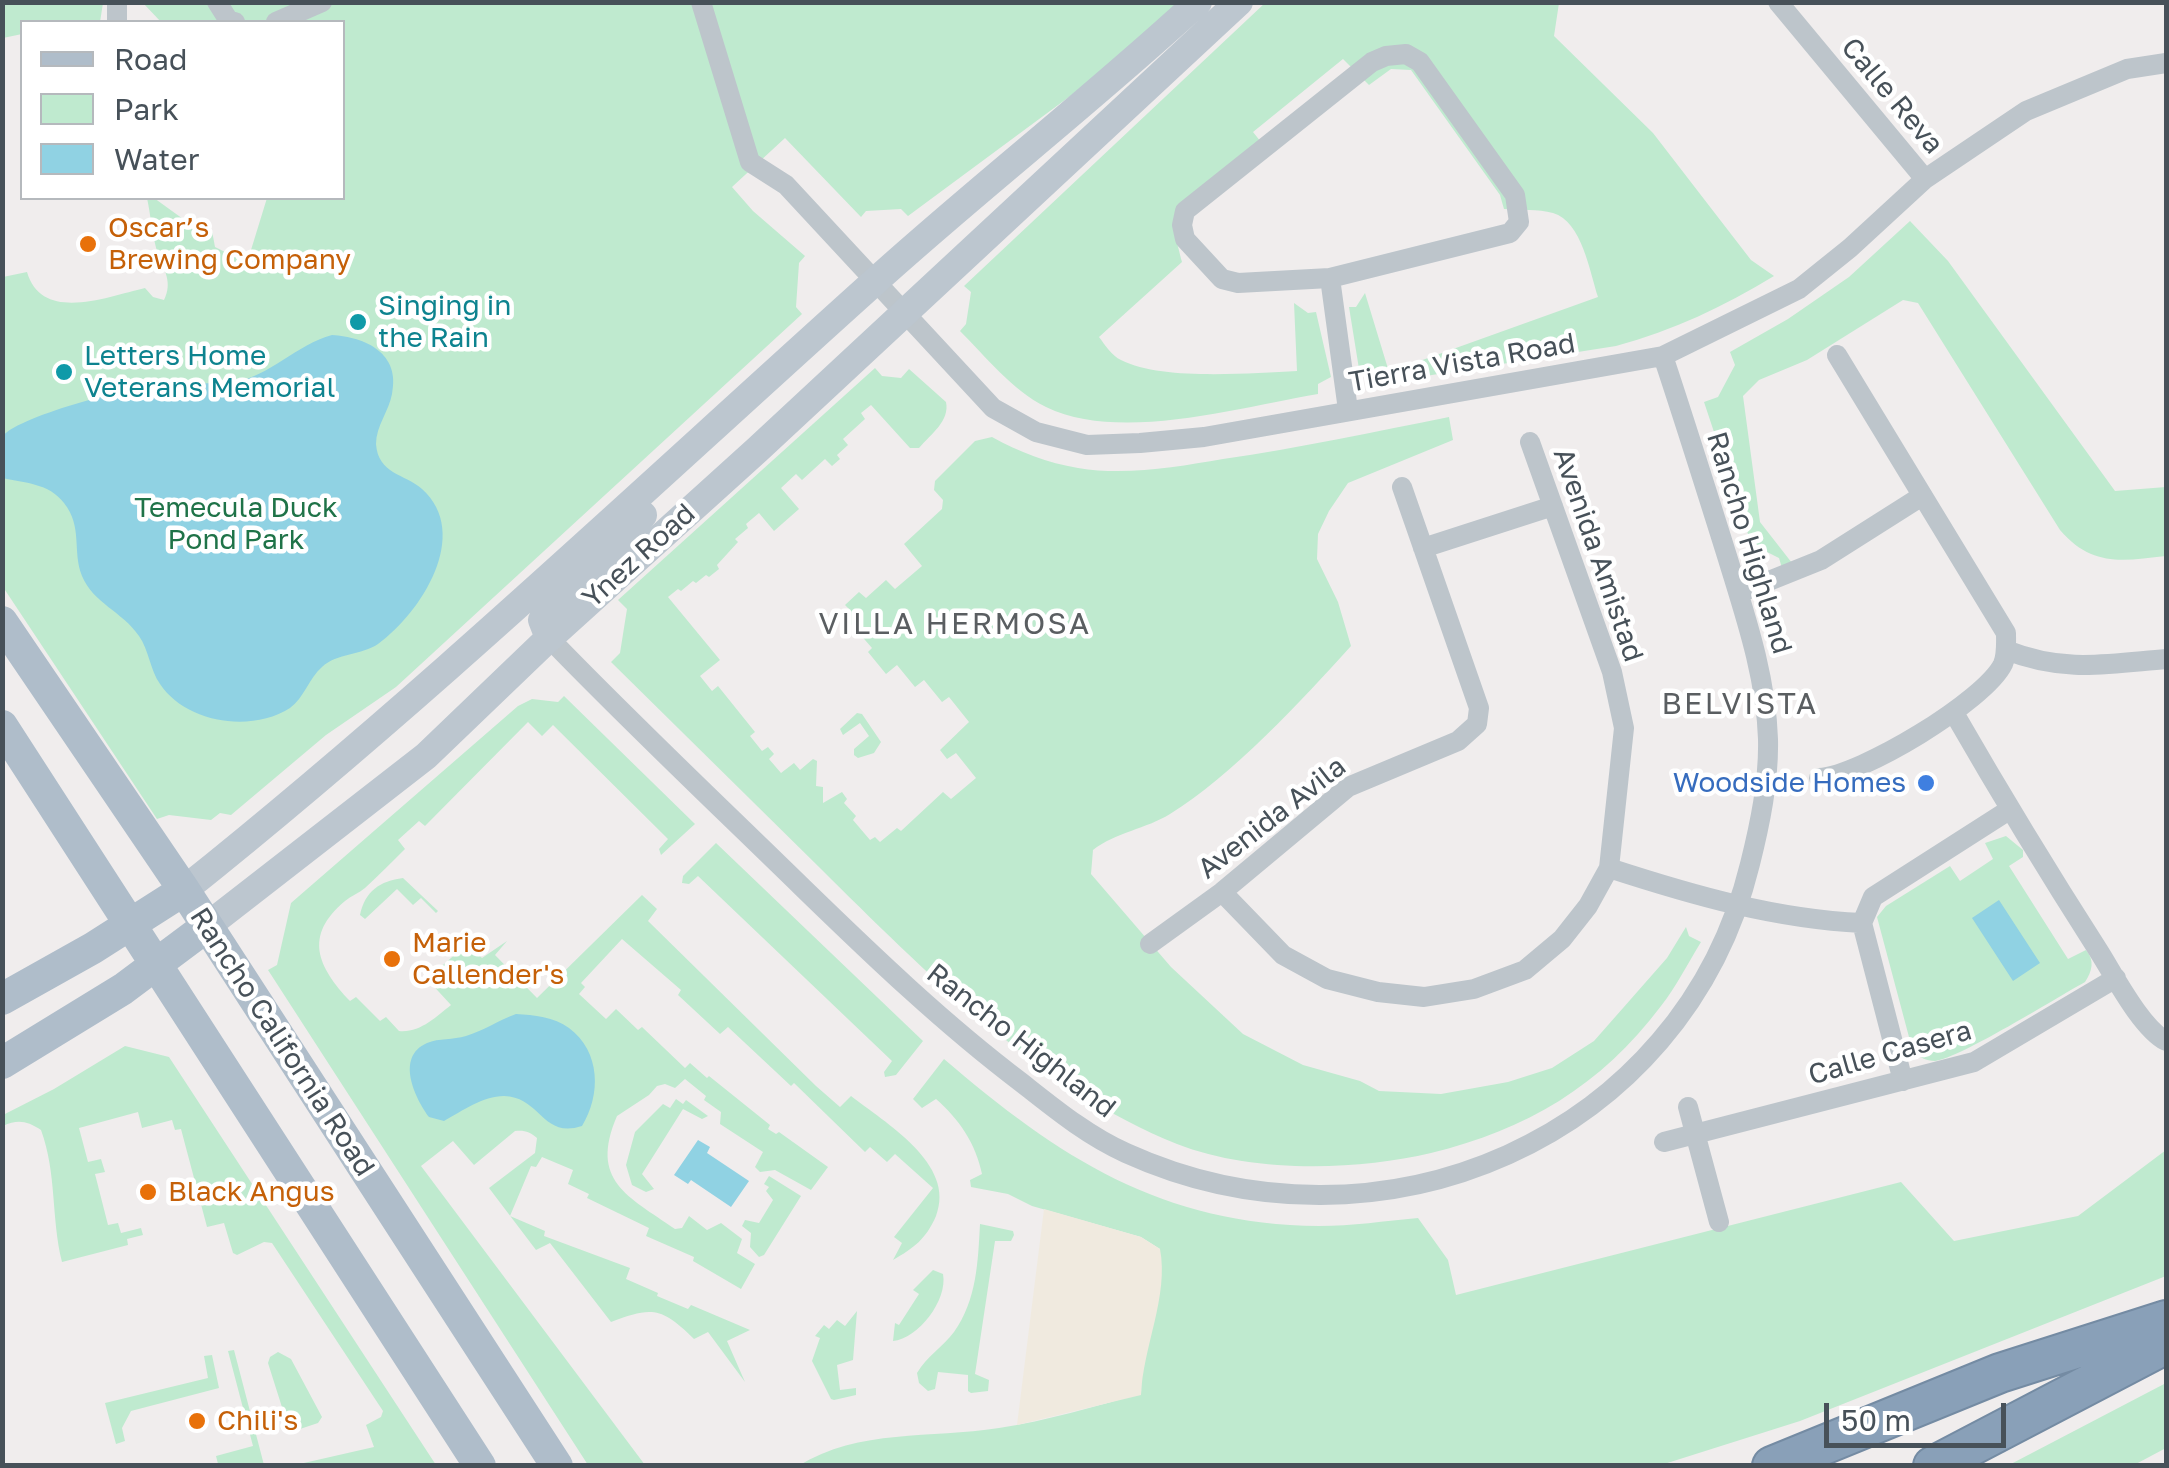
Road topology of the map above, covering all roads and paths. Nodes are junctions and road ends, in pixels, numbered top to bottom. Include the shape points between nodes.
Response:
1 (322, 2) edge
2 (701, 2) edge
3 (1198, 2) edge
4 (1238, 2) edge
5 (1778, 2) edge
6 (281, 20) edge
7 (2166, 63) edge
8 (1925, 179) junction
9 (1330, 278) junction
10 (876, 280) junction
11 (904, 311) junction
12 (1663, 356) junction
13 (1837, 356) dead end
14 (1348, 410) junction
15 (1530, 442) dead end
16 (677, 459) junction
17 (1402, 487) dead end
18 (1922, 496) junction
19 (1553, 506) junction
20 (1423, 548) junction
21 (1739, 594) junction
22 (2, 622) edge
23 (549, 638) junction
24 (2006, 650) junction
25 (2166, 659) edge
26 (1954, 713) junction
27 (2, 726) edge
28 (1820, 778) dead end
29 (2010, 810) junction
30 (1609, 868) junction
31 (184, 890) junction
32 (1222, 892) junction
33 (1739, 906) junction
34 (1862, 923) junction
35 (130, 925) junction
36 (206, 927) junction
37 (1150, 944) dead end
38 (154, 965) junction
39 (2116, 978) junction
40 (2, 999) edge
41 (2166, 1041) edge
42 (2, 1063) edge
43 (1903, 1081) junction
44 (1688, 1107) dead end
45 (1696, 1134) junction
46 (1664, 1142) dead end
47 (1719, 1222) dead end
48 (2166, 1320) edge
49 (2166, 1344) edge
50 (480, 1466) edge
51 (557, 1466) edge
52 (1772, 1466) edge
53 (1933, 1466) edge

1 - 6 street
2 - 10 street, Tierra Vista Road via 750,162 786,184
3 - 10 main road, Ynez Road
4 - 11 main road, Ynez Road
5 - 8 street, Calle Reva
7 - 8 street, Tierra Vista Road via 2127,69 2026,112
8 - 12 street, Tierra Vista Road via 1800,289
9 - 9 street via 1510,233 1519,222 1515,194 1420,62 1406,54 1372,62 1185,211 1185,239 1222,279
9 - 14 street
10 - 11 street, Tierra Vista Road
10 - 16 main road, Ynez Road
11 - 14 street, Tierra Vista Road via 993,408 1036,432 1087,445 1204,437
11 - 23 main road, Ynez Road
12 - 14 street, Tierra Vista Road
12 - 21 street, Rancho Highland
13 - 18 street
15 - 19 street, Avenida Amistad
16 - 23 main road via 660,499 558,595 542,620
16 - 31 main road, Ynez Road via 349,756
17 - 20 street, Avenida Avila
18 - 21 street via 1821,560
18 - 24 street via 2006,633
19 - 20 street
19 - 30 street, Avenida Amistad via 1612,672 1624,728
20 - 32 street, Avenida Avila via 1479,708 1477,724 1458,741 1348,787
21 - 33 street, Rancho Highland via 1758,660 1768,741 1760,822
22 - 31 main road, Rancho California Road
23 - 33 street, Rancho Highland via 954,1030 1073,1123 1123,1152 1194,1179 1288,1193 1385,1192 1464,1174 1534,1144 1630,1077 1708,972
23 - 36 main road, Ynez Road via 426,756
24 - 25 street via 2068,667
24 - 26 street via 2002,666
26 - 28 street via 1848,774
26 - 29 street
27 - 35 main road
29 - 34 street via 1872,897
29 - 39 street
30 - 32 street, Avenida Amistad via 1562,940 1526,970 1474,989 1424,996 1327,978 1283,955
30 - 33 street
31 - 35 main road, Ynez Road
31 - 36 main road, Rancho California Road
32 - 37 street, Avenida Avila
33 - 34 street via 1811,921
34 - 43 street
35 - 38 main road
35 - 40 main road, Ynez Road
36 - 38 main road, Ynez Road
36 - 51 main road, Rancho California Road
38 - 42 main road, Ynez Road
38 - 50 main road
39 - 41 street
39 - 43 street, Calle Casera via 1986,1056
43 - 45 street, Calle Casera
44 - 45 street
45 - 46 street, Calle Casera
45 - 47 street
48 - 52 highway via 2000,1373
49 - 53 highway

